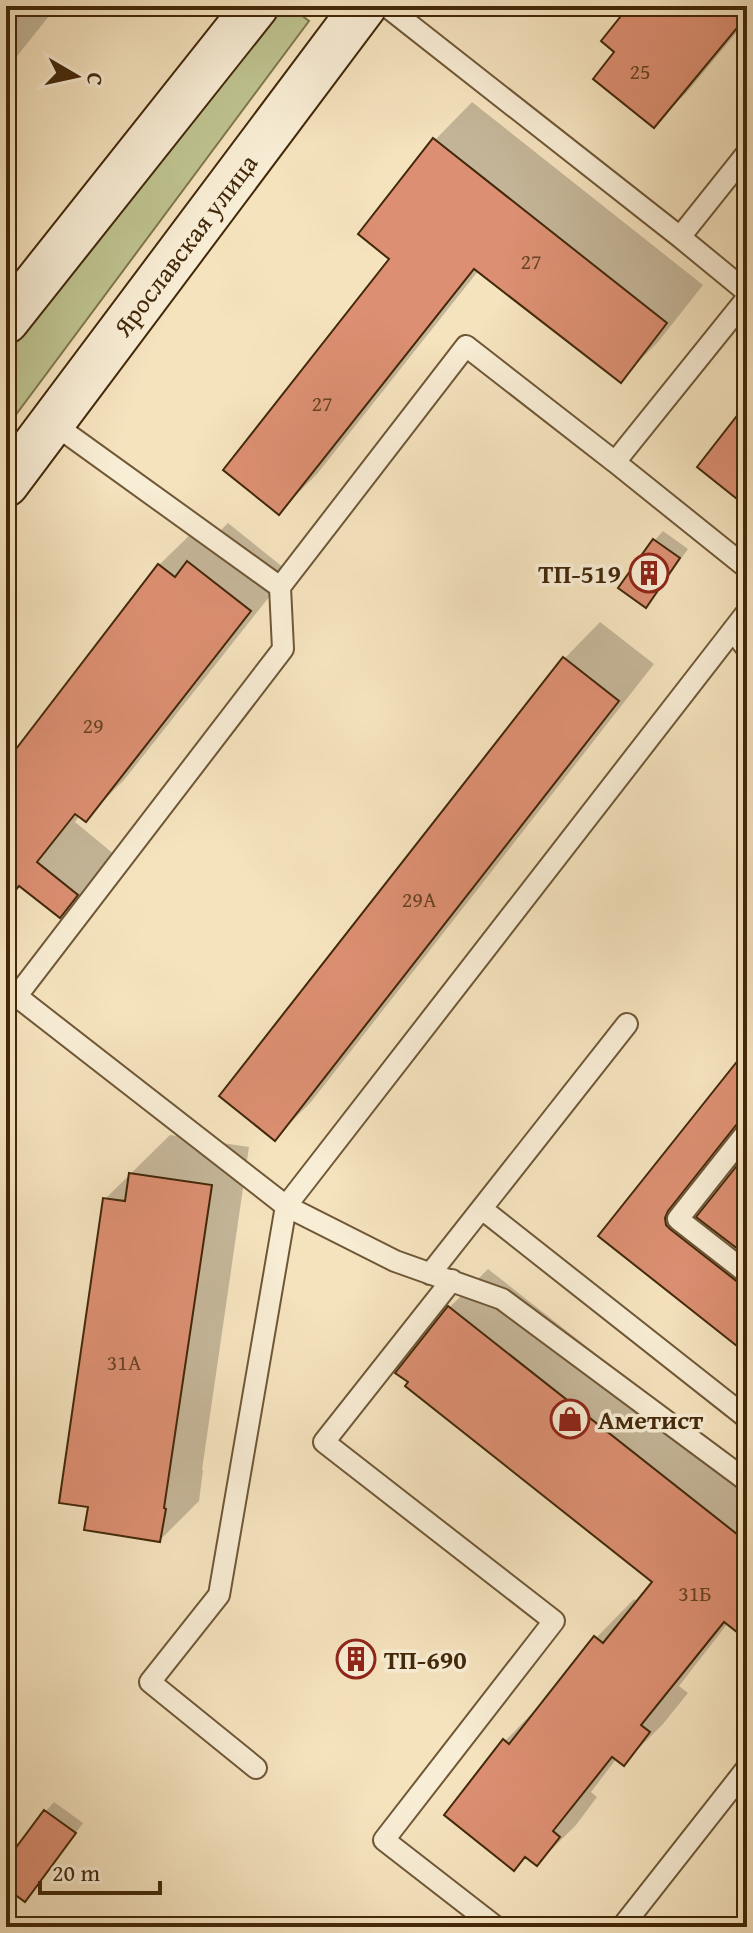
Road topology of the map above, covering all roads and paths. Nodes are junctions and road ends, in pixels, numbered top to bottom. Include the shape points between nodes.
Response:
1 (256, 6) edge
2 (364, 6) edge
3 (386, 6) edge
4 (747, 153) edge
5 (680, 237) junction
6 (747, 295) edge
7 (6, 321) edge
8 (51, 422) junction
9 (615, 462) junction
10 (6, 484) edge
11 (747, 568) edge
12 (280, 587) junction
13 (747, 612) edge
14 (733, 630) junction
15 (747, 649) edge
16 (11, 993) edge
17 (627, 1024) dead end
18 (747, 1132) edge
19 (286, 1206) junction
20 (482, 1209) junction
21 (747, 1273) edge
22 (430, 1274) junction
23 (452, 1280) junction
24 (747, 1418) edge
25 (747, 1481) edge
26 (256, 1768) dead end
27 (747, 1768) edge
28 (496, 1927) edge
29 (622, 1927) edge

1 - 7 main road
2 - 8 main road, Ярославская улица
3 - 5 lane
4 - 5 lane
5 - 6 lane
6 - 9 lane
8 - 10 main road, Ярославская улица
8 - 12 lane
9 - 11 lane
9 - 12 lane via 466,346
12 - 16 lane via 283,649
13 - 14 lane
14 - 15 lane
14 - 19 lane
16 - 19 lane
17 - 20 lane
18 - 21 lane via 678,1219
19 - 22 lane
19 - 26 lane via 219,1595 150,1682
20 - 22 lane
20 - 24 lane
22 - 23 lane
23 - 25 lane via 502,1299
23 - 28 lane via 324,1442 554,1621 384,1840
27 - 29 lane

